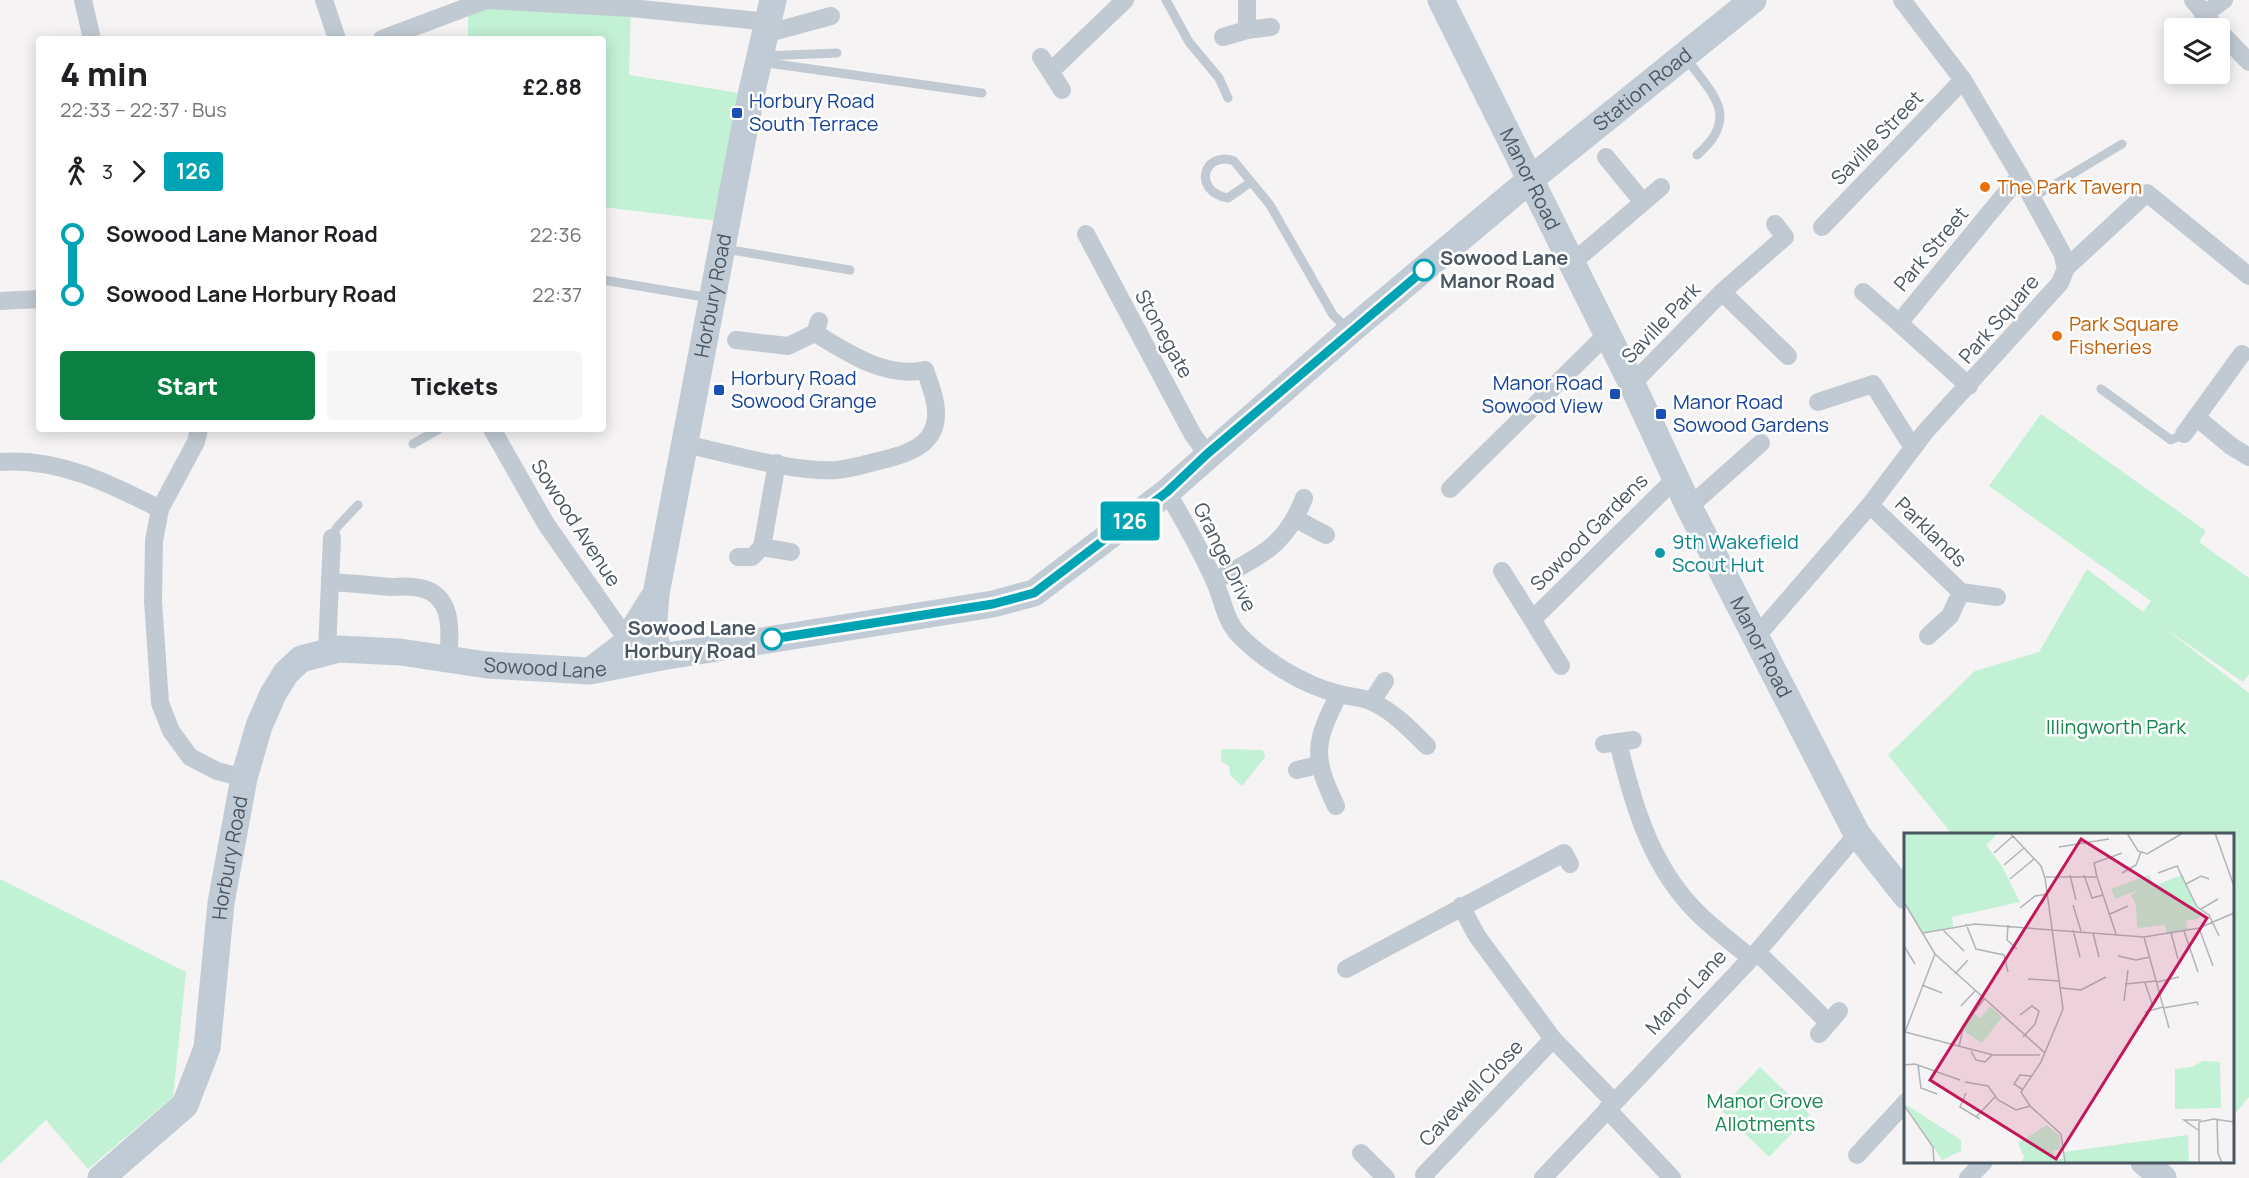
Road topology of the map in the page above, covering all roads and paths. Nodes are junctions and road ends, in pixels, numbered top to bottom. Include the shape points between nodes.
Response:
1 (83, 0) edge
2 (324, 0) edge
3 (1125, 0) edge
4 (1166, 0) edge
5 (1247, 0) edge
6 (1441, 0) edge
7 (1902, 0) edge
8 (2224, 0) edge
9 (1746, 2) edge
10 (2198, 7) edge
11 (831, 16) dead end
12 (1271, 27) dead end
13 (1247, 30) junction
14 (765, 35) edge
15 (91, 36) edge
16 (336, 36) edge
17 (390, 36) edge
18 (1223, 37) dead end
19 (2230, 42) edge
20 (837, 53) dead end
21 (1684, 56) junction
22 (2249, 62) edge
23 (1963, 80) junction
24 (1062, 90) dead end
25 (982, 93) dead end
26 (1228, 98) dead end
27 (2122, 144) dead end
28 (1697, 155) dead end
29 (1606, 157) dead end
30 (2020, 176) junction
31 (1532, 179) junction
32 (1251, 182) junction
33 (1661, 187) dead end
34 (2032, 198) junction
35 (1642, 201) junction
36 (1775, 224) dead end
37 (1822, 227) dead end
38 (1086, 234) dead end
39 (722, 248) junction
40 (1572, 263) junction
41 (2066, 268) junction
42 (850, 270) dead end
43 (2249, 276) edge
44 (606, 280) edge
45 (1722, 292) junction
46 (1863, 292) dead end
47 (712, 298) junction
48 (36, 299) edge
49 (0, 301) edge
50 (1899, 323) junction
51 (1350, 331) junction
52 (1607, 333) junction
53 (736, 340) dead end
54 (2242, 354) dead end
55 (1788, 356) dead end
56 (1632, 384) junction
57 (1969, 386) junction
58 (2101, 389) dead end
59 (1818, 402) dead end
60 (2196, 417) junction
61 (198, 432) edge
62 (434, 432) edge
63 (494, 432) edge
64 (2184, 434) joint
65 (1761, 442) dead end
66 (412, 444) dead end
67 (684, 444) junction
68 (1913, 448) junction
69 (1207, 454) junction
70 (2249, 457) edge
71 (0, 462) edge
72 (777, 463) junction
73 (1676, 478) junction
74 (1450, 489) dead end
75 (1167, 492) junction
76 (1304, 498) dead end
77 (358, 505) dead end
78 (1870, 506) junction
79 (1689, 507) junction
80 (160, 509) junction
81 (1296, 519) junction
82 (1326, 535) dead end
83 (332, 538) joint
84 (762, 547) junction
85 (791, 552) dead end
86 (738, 557) dead end
87 (1502, 571) dead end
88 (1215, 581) junction
89 (330, 582) junction
90 (1961, 592) junction
91 (656, 594) junction
92 (1997, 597) dead end
93 (1533, 619) junction
94 (1928, 636) dead end
95 (629, 637) junction
96 (1756, 638) junction
97 (327, 652) junction
98 (661, 657) junction
99 (448, 660) junction
100 (1561, 666) dead end
101 (590, 670) junction
102 (1385, 681) dead end
103 (1339, 694) junction
104 (1372, 701) junction
105 (1619, 742) dead end
106 (1427, 746) dead end
107 (1318, 765) junction
108 (1297, 770) dead end
109 (244, 778) junction
110 (1335, 806) dead end
111 (1857, 834) junction
112 (1570, 864) dead end
113 (1904, 895) edge
114 (1461, 906) junction
115 (1753, 955) junction
116 (1346, 969) dead end
117 (1829, 1023) dead end
118 (1553, 1039) junction
119 (1904, 1103) edge
120 (1611, 1106) junction
121 (1361, 1154) dead end
122 (1857, 1155) dead end
123 (1982, 1163) edge
124 (101, 1178) edge
125 (1386, 1178) edge
126 (1426, 1178) edge
127 (1544, 1178) edge
128 (1672, 1178) edge
129 (1968, 1178) edge

1 - 15 street
2 - 16 street
3 - 24 street via 1046,64
4 - 26 lane via 1189,42 1219,78
5 - 13 street
6 - 31 main road, Manor Road
7 - 23 street, Park Square
8 - 10 street
9 - 21 main road, Station Road
11 - 14 street
12 - 13 street
13 - 18 street
14 - 17 street via 631,8 486,0
14 - 20 lane
14 - 25 lane
14 - 39 main road, Horbury Road
19 - 22 street
21 - 28 lane via 1719,107 1720,126 1713,142
21 - 31 main road, Station Road
23 - 30 street, Park Square
23 - 37 street, Saville Street
27 - 34 lane
29 - 35 street
30 - 34 street, Park Square
30 - 50 street, Park Street
31 - 40 main road, Manor Road
31 - 51 main road, Sowood Lane
32 - 32 lane via 1234,161 1226,158 1216,160 1204,177 1208,188 1228,198
32 - 51 lane via 1270,205 1333,315
33 - 35 street
34 - 41 street, Park Square
35 - 40 street
36 - 45 street, Saville Park via 1785,237
38 - 69 street, Stonegate via 1193,435
39 - 42 lane
39 - 47 main road, Horbury Road
40 - 52 main road, Manor Road
41 - 43 street via 2147,193
41 - 57 street, Park Square via 2060,284
44 - 47 lane
45 - 55 street, Saville Park
45 - 56 street, Saville Park
46 - 50 street, Park Street
47 - 67 main road, Horbury Road
48 - 49 street
50 - 57 street, Park Street
51 - 69 main road, Sowood Lane
52 - 56 main road, Manor Road
52 - 74 street
53 - 72 street via 788,346 817,327 878,366 915,373 926,370 936,411 935,424 930,436 910,452 826,470
54 - 60 street
56 - 73 main road, Manor Road
57 - 68 street, Park Square
58 - 64 lane via 2171,440
59 - 68 street via 1873,384
60 - 64 street
60 - 70 street
61 - 80 street
62 - 66 lane
63 - 95 street, Sowood Avenue via 546,524 600,603
65 - 79 street
67 - 72 street
67 - 91 main road, Horbury Road
68 - 78 street, Park Square
69 - 75 main road, Sowood Lane
71 - 80 street via 62,467 115,486
72 - 84 street
73 - 79 main road, Manor Road
73 - 93 street, Sowood Gardens
75 - 88 street, Grange Drive
75 - 98 main road, Sowood Lane via 1034,593 993,604
76 - 81 street
77 - 83 lane via 337,526
78 - 90 street, Parklands
78 - 96 street, Park Square
79 - 96 main road, Manor Road
80 - 109 street via 154,541 153,602 160,703 171,731 190,757 217,771
81 - 82 street
81 - 88 street via 1265,553
83 - 89 street
84 - 85 street
84 - 86 street via 752,557
87 - 93 street, Sowood Gardens
88 - 103 street, Grange Drive via 1226,615 1251,645 1304,680
89 - 97 street
89 - 99 street via 412,587 433,593 449,614
90 - 92 street, Parklands
90 - 94 street, Parklands via 1950,616
91 - 95 main road, Horbury Road
91 - 98 main road, Horbury Road via 653,634
93 - 100 street, Sowood Gardens
95 - 101 main road, Horbury Road via 607,660
96 - 111 main road, Manor Road
97 - 99 main road, Horbury Road via 400,652
97 - 109 main road, Horbury Road via 301,659 286,673 259,726
98 - 101 main road, Sowood Lane
99 - 101 main road, Sowood Lane
102 - 104 street
103 - 104 street, Grange Drive
103 - 107 street via 1323,726
104 - 106 street, Grange Drive via 1404,723
105 - 115 street via 1636,808 1670,880 1691,906
107 - 108 street
107 - 110 street
109 - 124 main road, Horbury Road via 221,903 207,1048 184,1105
111 - 113 main road, Manor Road
111 - 115 street, Manor Lane
112 - 114 street via 1564,853
114 - 116 street
114 - 118 street via 1477,936
115 - 117 street
115 - 120 street, Manor Lane
118 - 120 street
118 - 126 street, Cavewell Close via 1424,1175
119 - 122 street
120 - 127 street, Manor Lane
120 - 128 street
121 - 125 street
123 - 129 street

